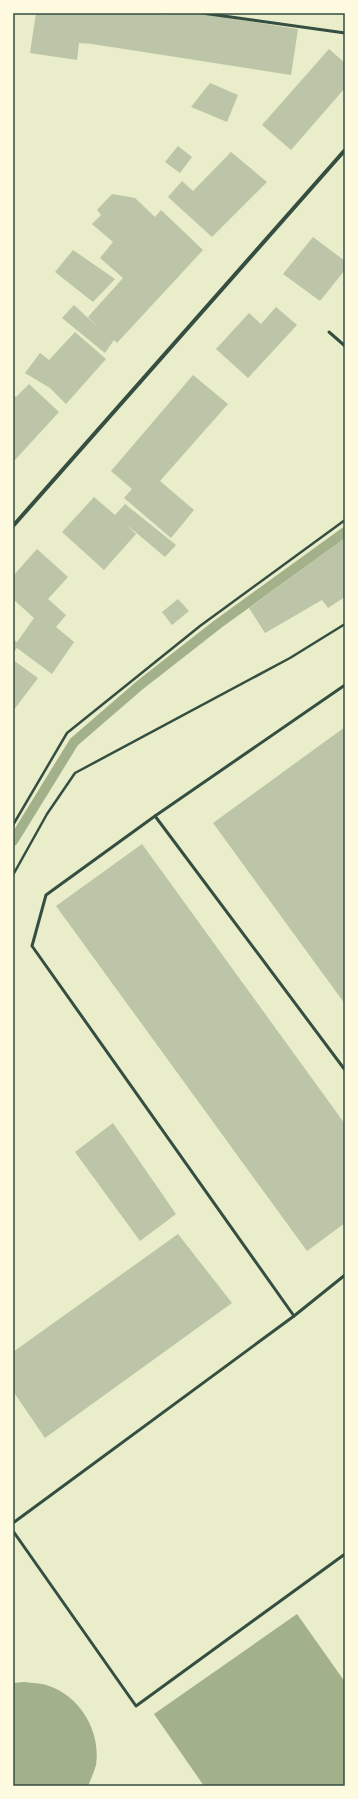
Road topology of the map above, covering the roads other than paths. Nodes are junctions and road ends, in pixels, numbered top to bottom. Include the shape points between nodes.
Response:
1 (202, 13) edge
2 (345, 33) edge
3 (345, 150) edge
4 (329, 332) dead end
5 (345, 346) edge
6 (13, 526) edge
7 (345, 685) edge
8 (155, 816) junction
9 (345, 1070) edge
10 (345, 1275) edge
11 (294, 1316) junction
12 (13, 1523) edge
13 (13, 1531) edge
14 (345, 1554) edge

1 - 2 lane
3 - 6 street
4 - 5 lane
7 - 8 lane
8 - 9 lane
8 - 11 lane via 46,895 32,946
10 - 11 lane
11 - 12 lane
13 - 14 lane via 136,1706

